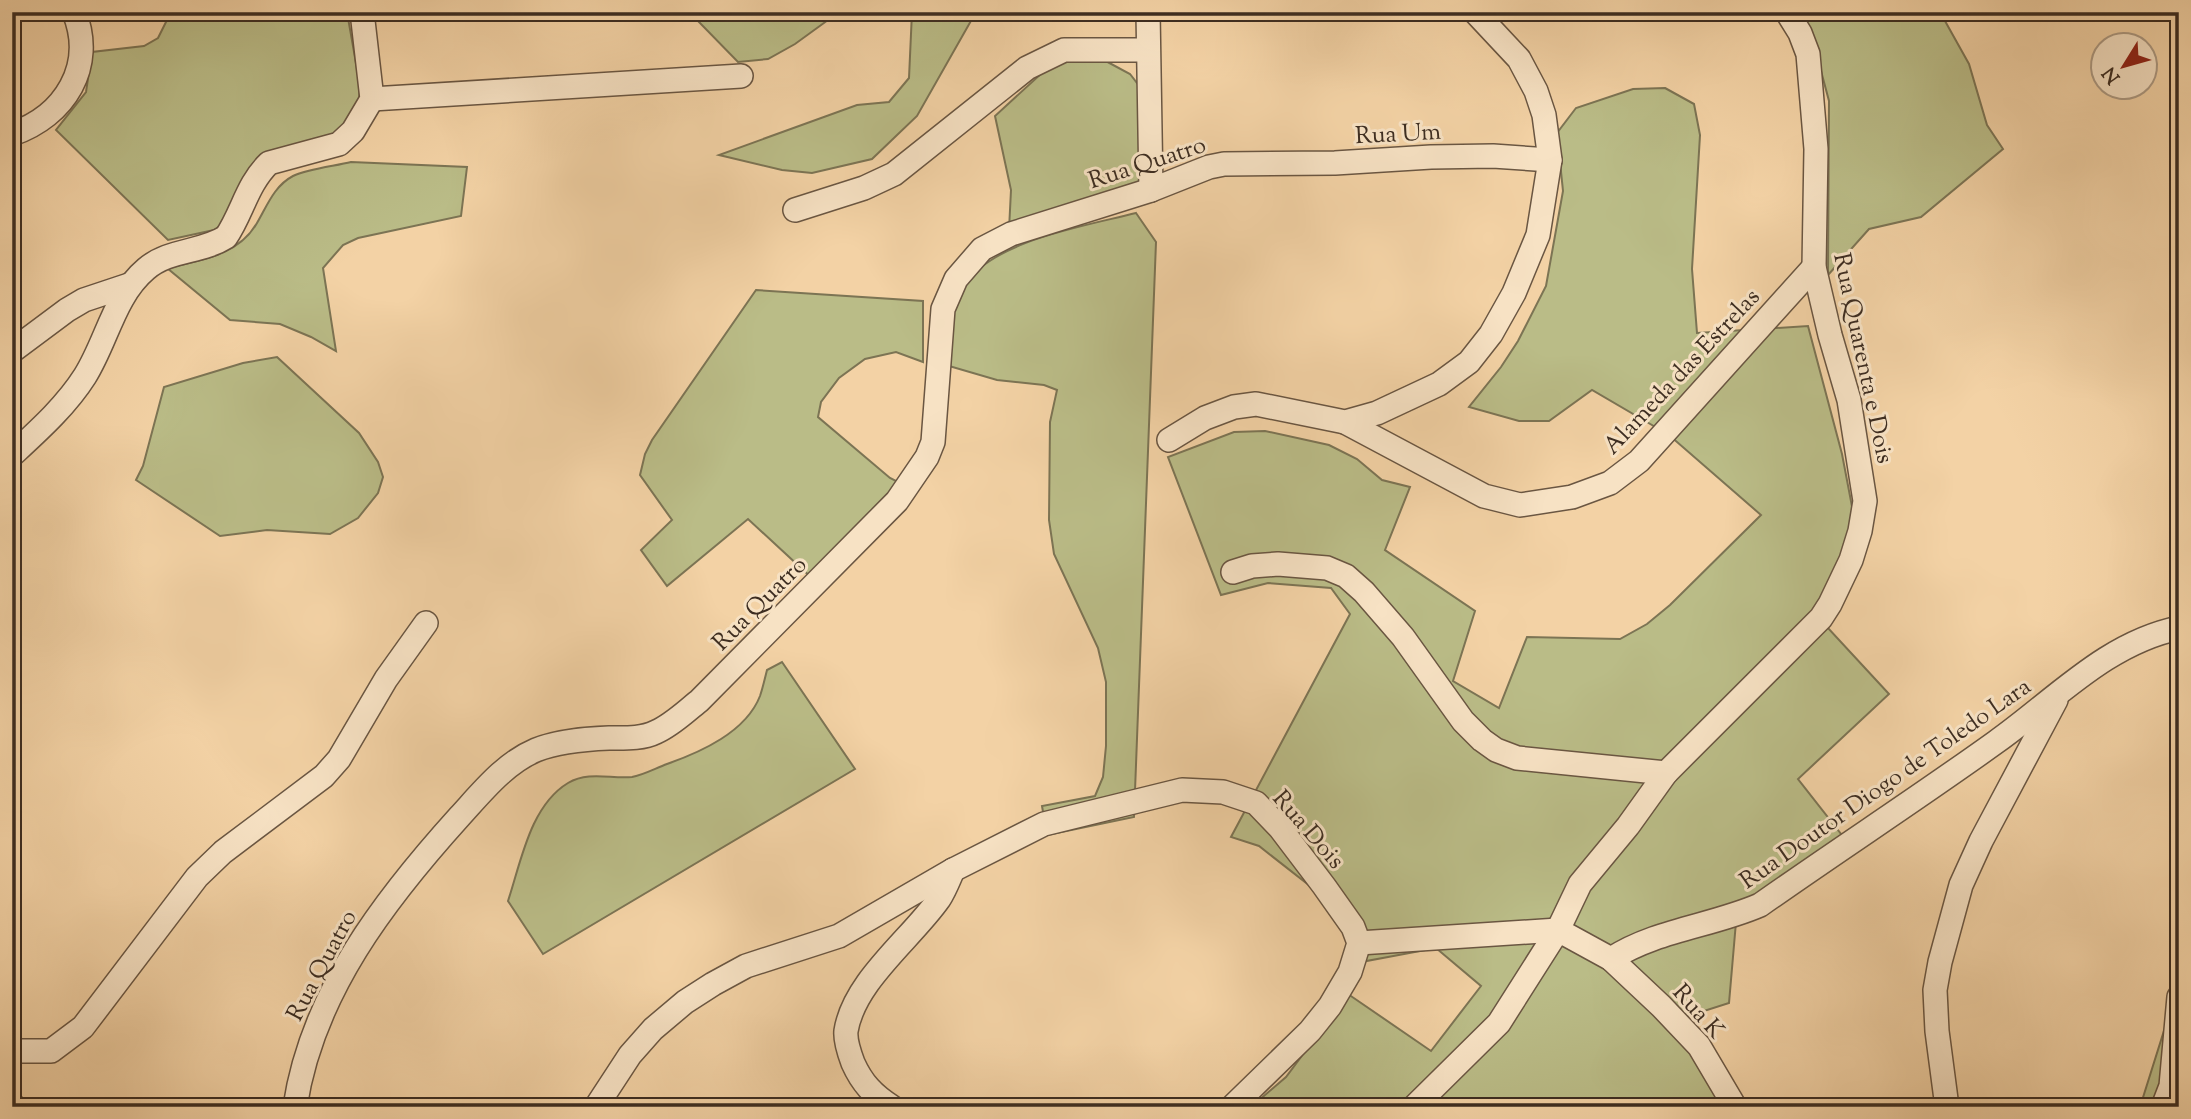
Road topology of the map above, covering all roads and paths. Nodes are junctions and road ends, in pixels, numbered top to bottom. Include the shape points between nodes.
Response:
1 (74, 12) edge
2 (362, 12) edge
3 (1148, 12) edge
4 (1475, 12) edge
5 (1787, 12) edge
6 (1148, 50) junction
7 (741, 76) dead end
8 (372, 99) junction
9 (12, 134) edge
10 (1550, 160) junction
11 (1249, 164) joint
12 (1151, 190) junction
13 (795, 210) dead end
14 (1814, 267) junction
15 (129, 285) junction
16 (12, 351) edge
17 (1345, 422) junction
18 (1169, 440) dead end
19 (12, 455) edge
20 (1233, 572) dead end
21 (426, 623) dead end
22 (2179, 628) edge
23 (2062, 690) junction
24 (1666, 773) junction
25 (953, 870) junction
26 (1558, 930) junction
27 (1359, 943) junction
28 (1611, 959) junction
29 (2179, 997) edge
30 (12, 1051) edge
31 (295, 1107) edge
32 (596, 1107) edge
33 (892, 1107) edge
34 (1231, 1107) edge
35 (1414, 1107) edge
36 (1735, 1107) edge
37 (1947, 1107) edge
38 (2162, 1107) edge

1 - 9 street via 82,55 75,82 40,121
2 - 8 street
3 - 6 street
4 - 10 street via 1518,59 1535,92 1544,115
5 - 14 street, Rua Quarenta e Dois via 1808,54 1814,99
6 - 12 street
6 - 13 street via 1064,50 1042,59 894,174
7 - 8 street
8 - 15 street via 353,131 339,144 269,163 245,197 226,237 168,255
10 - 11 street, Rua Um via 1493,156
10 - 17 street via 1538,235 1491,334 1469,362 1439,384 1377,413
11 - 12 street, Rua Quatro via 1209,167
12 - 31 street, Rua Quatro via 1011,234 982,249 969,262 943,309 933,442 897,501 699,701 670,724 640,737 580,741 537,750 514,762 489,785 396,890 356,948 308,1045
14 - 17 street, Alameda das Estrelas via 1639,461 1610,483 1572,497 1520,505 1483,496
14 - 24 street, Rua Quarenta e Dois via 1851,413 1865,501 1860,531 1840,585 1821,618
15 - 16 street via 76,305
15 - 19 street via 85,376 54,416
17 - 18 street via 1256,404 1205,418
20 - 24 street via 1278,564 1327,568 1346,576 1403,636 1463,721 1496,750 1517,758
21 - 30 street via 386,679 339,759 317,782 197,877 83,1027 51,1051
22 - 23 street, Rua Doutor Diogo de Toledo Lara via 2115,653
23 - 28 street, Rua Doutor Diogo de Toledo Lara via 1989,747 1760,905 1627,948
23 - 37 street via 1961,885 1935,990
24 - 26 street, Rua Quarenta e Dois via 1580,884
25 - 27 street, Rua Dois via 1044,824 1182,790 1223,792 1256,803 1280,828 1353,927
25 - 32 street, Rua Dois via 839,936 746,966 685,1002 630,1055
25 - 33 street via 940,898 857,1000 845,1033 860,1079
26 - 27 street
26 - 28 street, Rua K
26 - 35 street, Rua Quarenta e Dois via 1499,1023
27 - 34 street via 1350,972 1310,1031
28 - 36 street, Rua K via 1699,1046
29 - 38 street via 2171,1086

